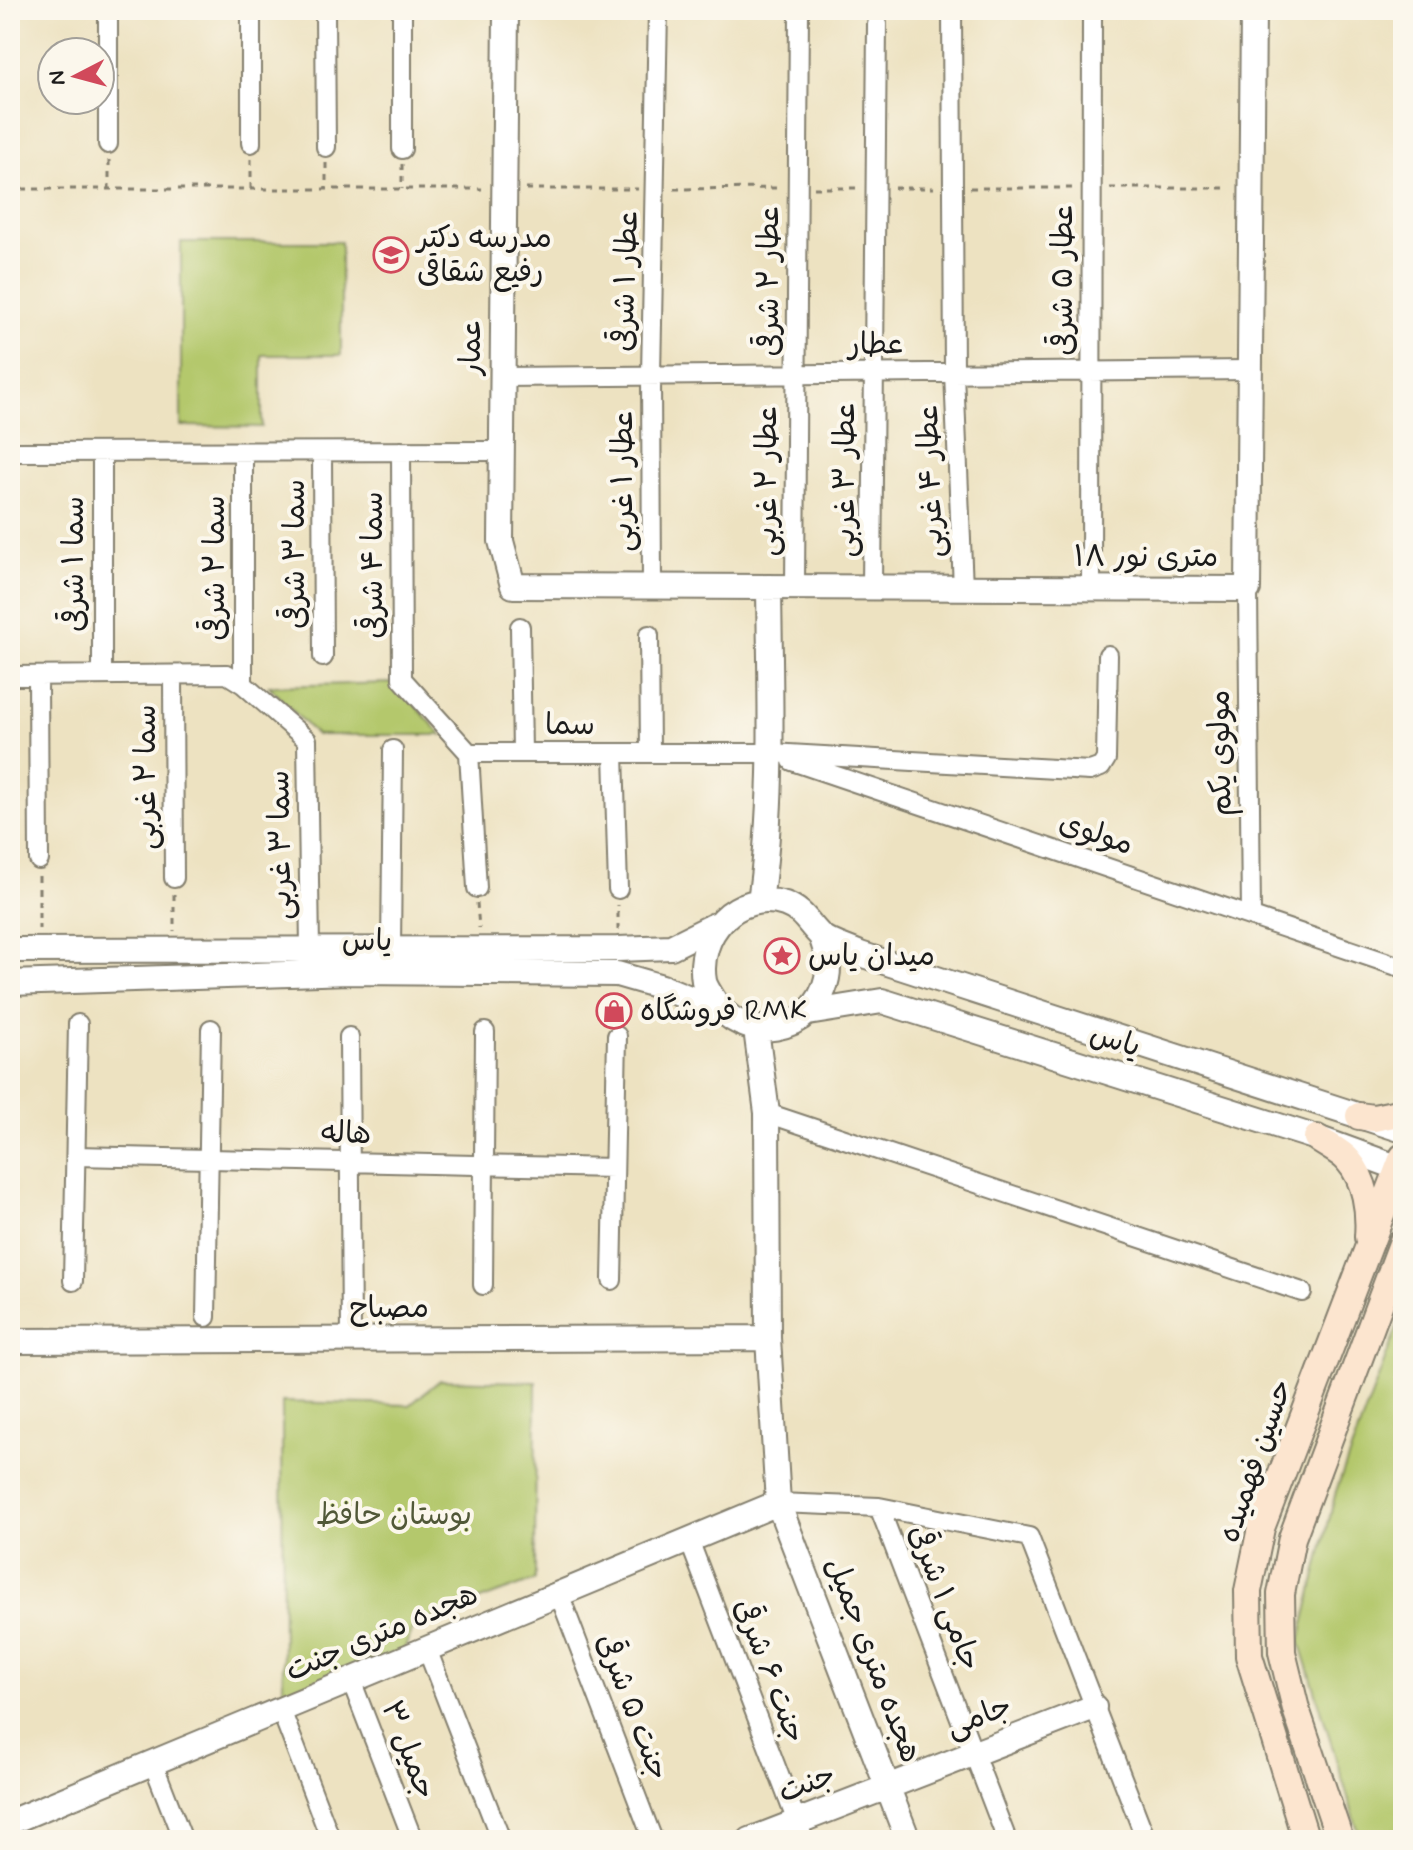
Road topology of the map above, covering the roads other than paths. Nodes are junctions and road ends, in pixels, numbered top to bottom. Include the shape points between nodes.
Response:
1 (108, 10) edge
2 (251, 10) edge
3 (325, 10) edge
4 (402, 10) edge
5 (506, 10) edge
6 (658, 10) edge
7 (799, 10) edge
8 (952, 10) edge
9 (1092, 10) edge
10 (1253, 10) edge
11 (877, 24) dead end
12 (251, 143) road end
13 (108, 144) road end
14 (326, 147) road end
15 (402, 149) road end
16 (1250, 370) junction
17 (1090, 372) junction
18 (873, 373) junction
19 (954, 373) junction
20 (796, 374) junction
21 (651, 375) junction
22 (502, 377) junction
23 (401, 451) junction
24 (502, 451) junction
25 (10, 452) edge
26 (102, 452) junction
27 (243, 452) junction
28 (322, 452) junction
29 (513, 586) joint
30 (652, 587) junction
31 (769, 587) junction
32 (795, 587) junction
33 (872, 588) junction
34 (963, 588) junction
35 (1091, 588) junction
36 (1248, 589) junction
37 (520, 627) dead end
38 (649, 635) dead end
39 (1108, 655) dead end
40 (323, 657) dead end
41 (102, 675) junction
42 (10, 676) edge
43 (38, 676) junction
44 (173, 676) junction
45 (243, 684) junction
46 (393, 750) dead end
47 (469, 753) junction
48 (522, 753) junction
49 (614, 753) junction
50 (650, 753) junction
51 (771, 753) junction
52 (39, 860) road end
53 (174, 878) road end
54 (477, 888) road end
55 (618, 889) road end
56 (760, 901) junction
57 (1251, 916) junction
58 (715, 925) junction
59 (821, 936) junction
60 (310, 949) junction
61 (391, 949) junction
62 (10, 950) edge
63 (1403, 968) edge
64 (10, 983) edge
65 (719, 1010) junction
66 (808, 1013) junction
67 (78, 1024) dead end
68 (211, 1029) dead end
69 (756, 1029) junction
70 (485, 1032) dead end
71 (617, 1036) dead end
72 (349, 1037) dead end
73 (1403, 1112) edge
74 (767, 1113) junction
75 (1359, 1116) junction
76 (1403, 1130) edge
77 (1317, 1138) junction
78 (76, 1156) junction
79 (207, 1159) junction
80 (349, 1162) junction
81 (483, 1165) junction
82 (1402, 1165) edge
83 (614, 1168) junction
84 (1403, 1241) edge
85 (1366, 1254) junction
86 (612, 1280) dead end
87 (73, 1281) dead end
88 (483, 1285) dead end
89 (1302, 1292) dead end
90 (206, 1317) dead end
91 (768, 1338) junction
92 (351, 1340) junction
93 (10, 1341) edge
94 (778, 1503) junction
95 (879, 1507) junction
96 (689, 1540) junction
97 (559, 1594) junction
98 (427, 1649) junction
99 (351, 1680) junction
100 (1094, 1707) junction
101 (281, 1710) junction
102 (974, 1754) junction
103 (153, 1763) junction
104 (887, 1787) junction
105 (10, 1822) edge
106 (801, 1831) edge
107 (1145, 1837) dead end
108 (183, 1840) edge
109 (331, 1840) edge
110 (413, 1840) edge
111 (501, 1840) edge
112 (653, 1840) edge
113 (750, 1840) edge
114 (908, 1840) edge
115 (1007, 1840) edge
116 (1306, 1840) edge
117 (1340, 1840) edge

1 - 13 street
2 - 12 street
3 - 14 street
4 - 15 street
5 - 22 street, عمار
6 - 21 street, عطار ۱ شرقی
7 - 20 street, عطار ۲ شرقی
8 - 19 street, عطار ۴ غربی
9 - 17 street, عطار ۵ شرقی
10 - 16 street, ۱۸ متری نور
11 - 18 street, عطار ۳ غربی
16 - 17 street, عطار
16 - 36 street, ۱۸ متری نور
17 - 19 street, عطار
17 - 35 street, عطار ۵ شرقی
18 - 19 street, عطار
18 - 20 street, عطار
18 - 33 street, عطار ۳ غربی
19 - 34 street, عطار ۴ غربی
20 - 21 street, عطار
20 - 32 street, عطار ۲ غربی
21 - 22 street, عطار
21 - 30 street, عطار ۱ غربی
22 - 24 street, عمار
23 - 24 street
23 - 28 street
23 - 47 street, سما ۴ شرقی via 402,679
24 - 29 street, عمار via 501,541
25 - 26 street
26 - 27 street
26 - 41 street, سما ۱ شرقی
27 - 28 street
27 - 45 street, سما ۲ شرقی
28 - 40 street, سما ۳ شرقی
29 - 30 street, ۱۸ متری نور
30 - 31 street, ۱۸ متری نور
31 - 32 street, ۱۸ متری نور
31 - 51 street
32 - 33 street, ۱۸ متری نور
33 - 34 street, ۱۸ متری نور
34 - 35 street, ۱۸ متری نور
35 - 36 street, ۱۸ متری نور
36 - 57 street, مولوی یکم
37 - 48 street
38 - 50 street
39 - 51 street, سما via 1106,759 1090,771
41 - 43 street
41 - 44 street
42 - 43 street
43 - 52 street
44 - 45 street via 227,674
44 - 53 street, سما ۲ غربی
45 - 60 street, سما ۳ غربی via 307,740
46 - 61 street
47 - 48 street, سما
47 - 54 street
48 - 49 street, سما
49 - 50 street, سما
49 - 55 street
50 - 51 street, سما
51 - 56 street
51 - 57 street, مولوی
56 - 58 street via 735,909
56 - 59 street via 785,905 806,917
57 - 63 street, مولوی
58 - 61 street, یاس via 671,947
58 - 65 street via 702,953 704,984
59 - 66 street via 828,956 827,977
59 - 75 street, یاس via 860,954
60 - 61 street, یاس
60 - 62 street, یاس
64 - 65 street, یاس via 349,972 617,974
65 - 69 street
66 - 69 street via 775,1029
66 - 77 street, یاس via 882,1001
67 - 78 street
68 - 79 street
69 - 74 street
70 - 81 street
71 - 83 street
72 - 80 street
73 - 75 main road
74 - 89 street
74 - 91 street
75 - 76 street, یاس
77 - 82 street, یاس
77 - 85 main road via 1348,1159 1363,1185 1370,1219
78 - 79 street, هاله
78 - 87 street
79 - 80 street, هاله
79 - 90 street
80 - 81 street, هاله
80 - 92 street
81 - 83 street, هاله
81 - 88 street
82 - 85 main road, حسین فهمیده
83 - 86 street
84 - 117 main road, حسین فهمیده via 1292,1538 1281,1594 1282,1652
85 - 116 main road, حسین فهمیده via 1261,1528 1248,1591 1249,1656
91 - 92 street, مصباح
91 - 94 street
92 - 93 street, مصباح
94 - 95 street
94 - 96 street, هجده متری جنت
94 - 104 street, هجده متری جمیل
95 - 100 street via 1029,1537
95 - 102 street, جامی ۱ شرقی
96 - 97 street, هجده متری جنت
96 - 106 street, جنت ۶ شرقی
97 - 98 street, هجده متری جنت
97 - 112 street, جنت ۵ شرقی
98 - 99 street, هجده متری جنت
98 - 111 street
99 - 101 street, هجده متری جنت
99 - 110 street, جمیل ۳
100 - 102 street, جامی
100 - 107 street
101 - 103 street, هجده متری جنت
101 - 109 street
102 - 104 street, جامی
102 - 115 street, جامی ۱ شرقی
103 - 105 street, هجده متری جنت
103 - 108 street
104 - 106 street, جنت
104 - 114 street, هجده متری جمیل
106 - 113 street, جنت

